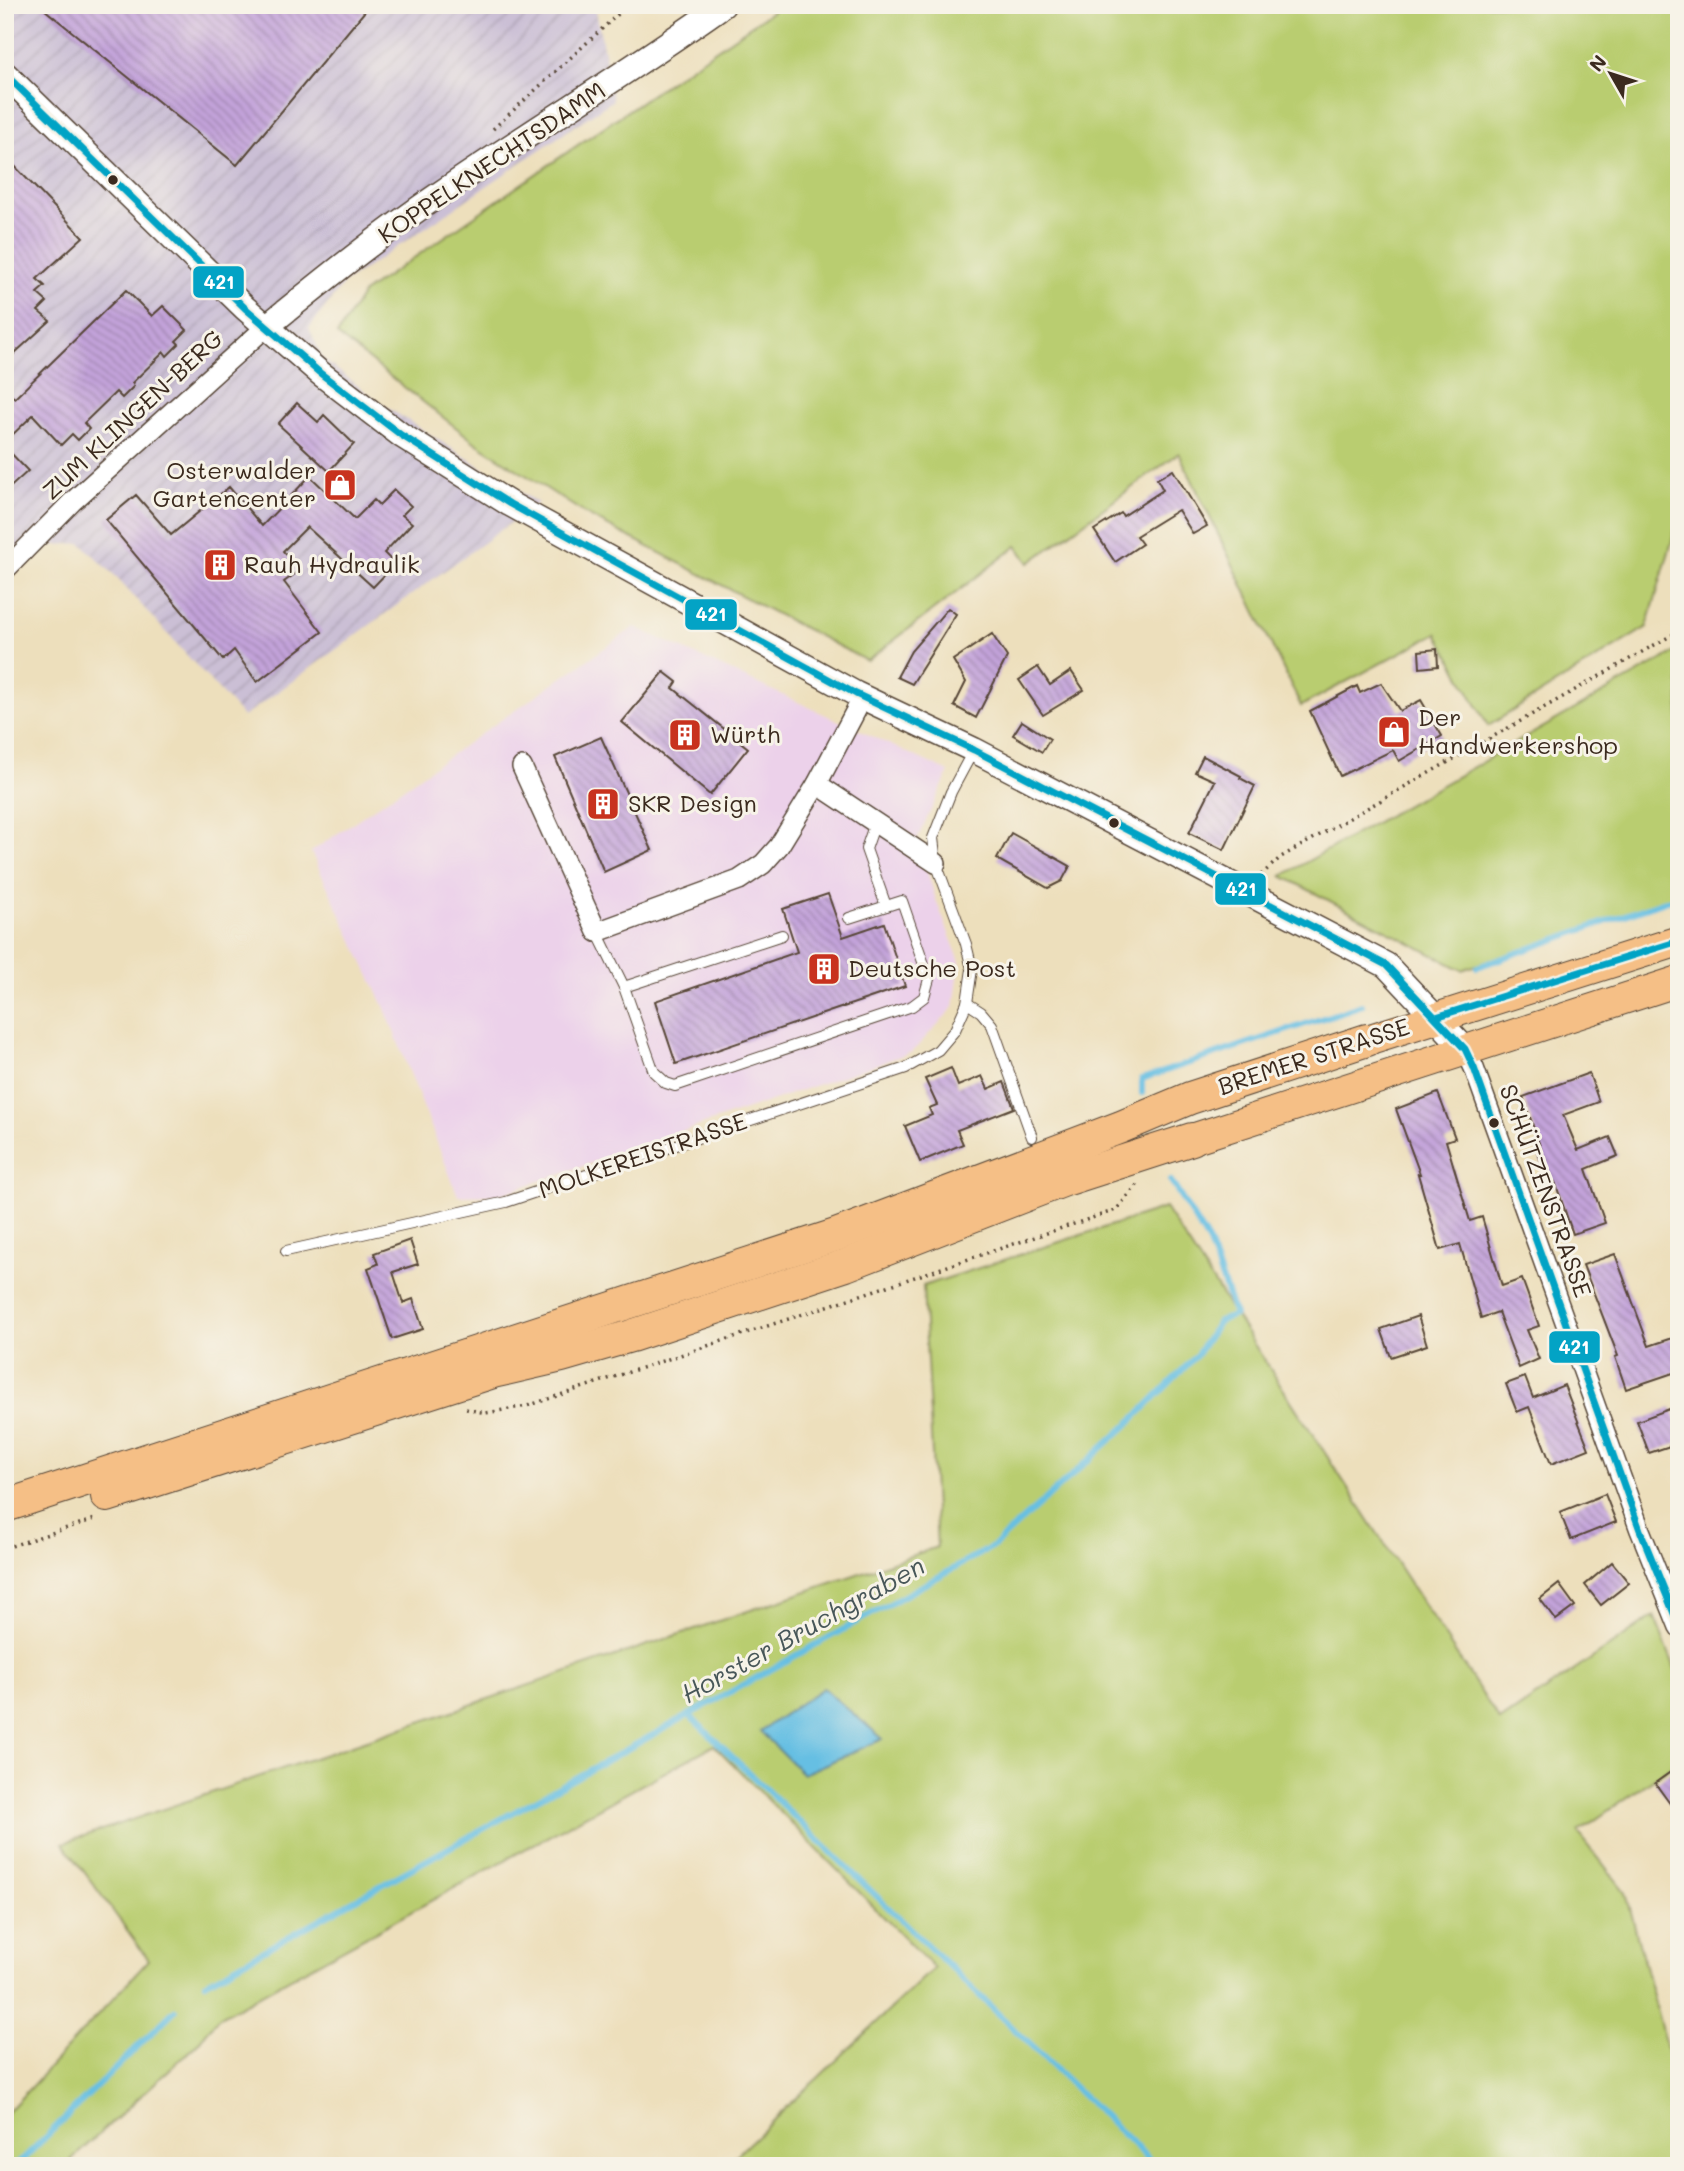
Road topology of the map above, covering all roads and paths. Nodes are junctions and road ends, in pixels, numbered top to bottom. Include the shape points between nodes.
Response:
1 (723, 5) edge
2 (5, 74) edge
3 (266, 327) junction
4 (5, 570) edge
5 (1679, 631) edge
6 (863, 697) junction
7 (974, 750) junction
8 (522, 767) dead end
9 (817, 784) junction
10 (875, 823) junction
11 (936, 863) junction
12 (1250, 893) junction
13 (886, 906) junction
14 (849, 918) dead end
15 (597, 933) junction
16 (782, 935) dead end
17 (1679, 941) edge
18 (1679, 981) edge
19 (624, 987) junction
20 (967, 1003) junction
21 (1436, 1017) junction
22 (1367, 1040) joint
23 (1465, 1049) junction
24 (1032, 1137) dead end
25 (1192, 1139) joint
26 (286, 1251) dead end
27 (5, 1506) edge
28 (5, 1528) edge
29 (1679, 1627) edge

1 - 3 street, KOPPELKNECHTSDAMM via 444,191
2 - 3 street
3 - 4 street, ZUM KLINGEN-BERG via 72,502
3 - 6 street via 401,435 480,485
5 - 12 path via 1281,857 1262,873
6 - 7 street
6 - 9 street
7 - 11 lane, MOLKEREISTRASSE via 933,838
7 - 12 street
8 - 15 street
9 - 10 street
9 - 15 street via 763,864 739,880
10 - 11 street
10 - 13 lane via 866,849
11 - 20 lane, MOLKEREISTRASSE via 972,969
12 - 21 street via 1386,965
13 - 14 lane
13 - 19 lane via 902,901 929,979 924,997 912,1006 675,1086 654,1072
15 - 19 lane
16 - 19 lane
17 - 21 main road, BREMER STRASSE
18 - 23 main road, BREMER STRASSE
20 - 24 lane via 992,1025
20 - 26 lane, MOLKEREISTRASSE via 955,1030 938,1050 906,1068 506,1202
21 - 22 main road, BREMER STRASSE
21 - 23 street
22 - 27 highway, BREMER STRASSE via 1190,1098 836,1235
23 - 25 main road, BREMER STRASSE
23 - 29 street, SCHÜTZENSTRASSE
25 - 28 highway via 1065,1180 821,1274 631,1336 493,1372

